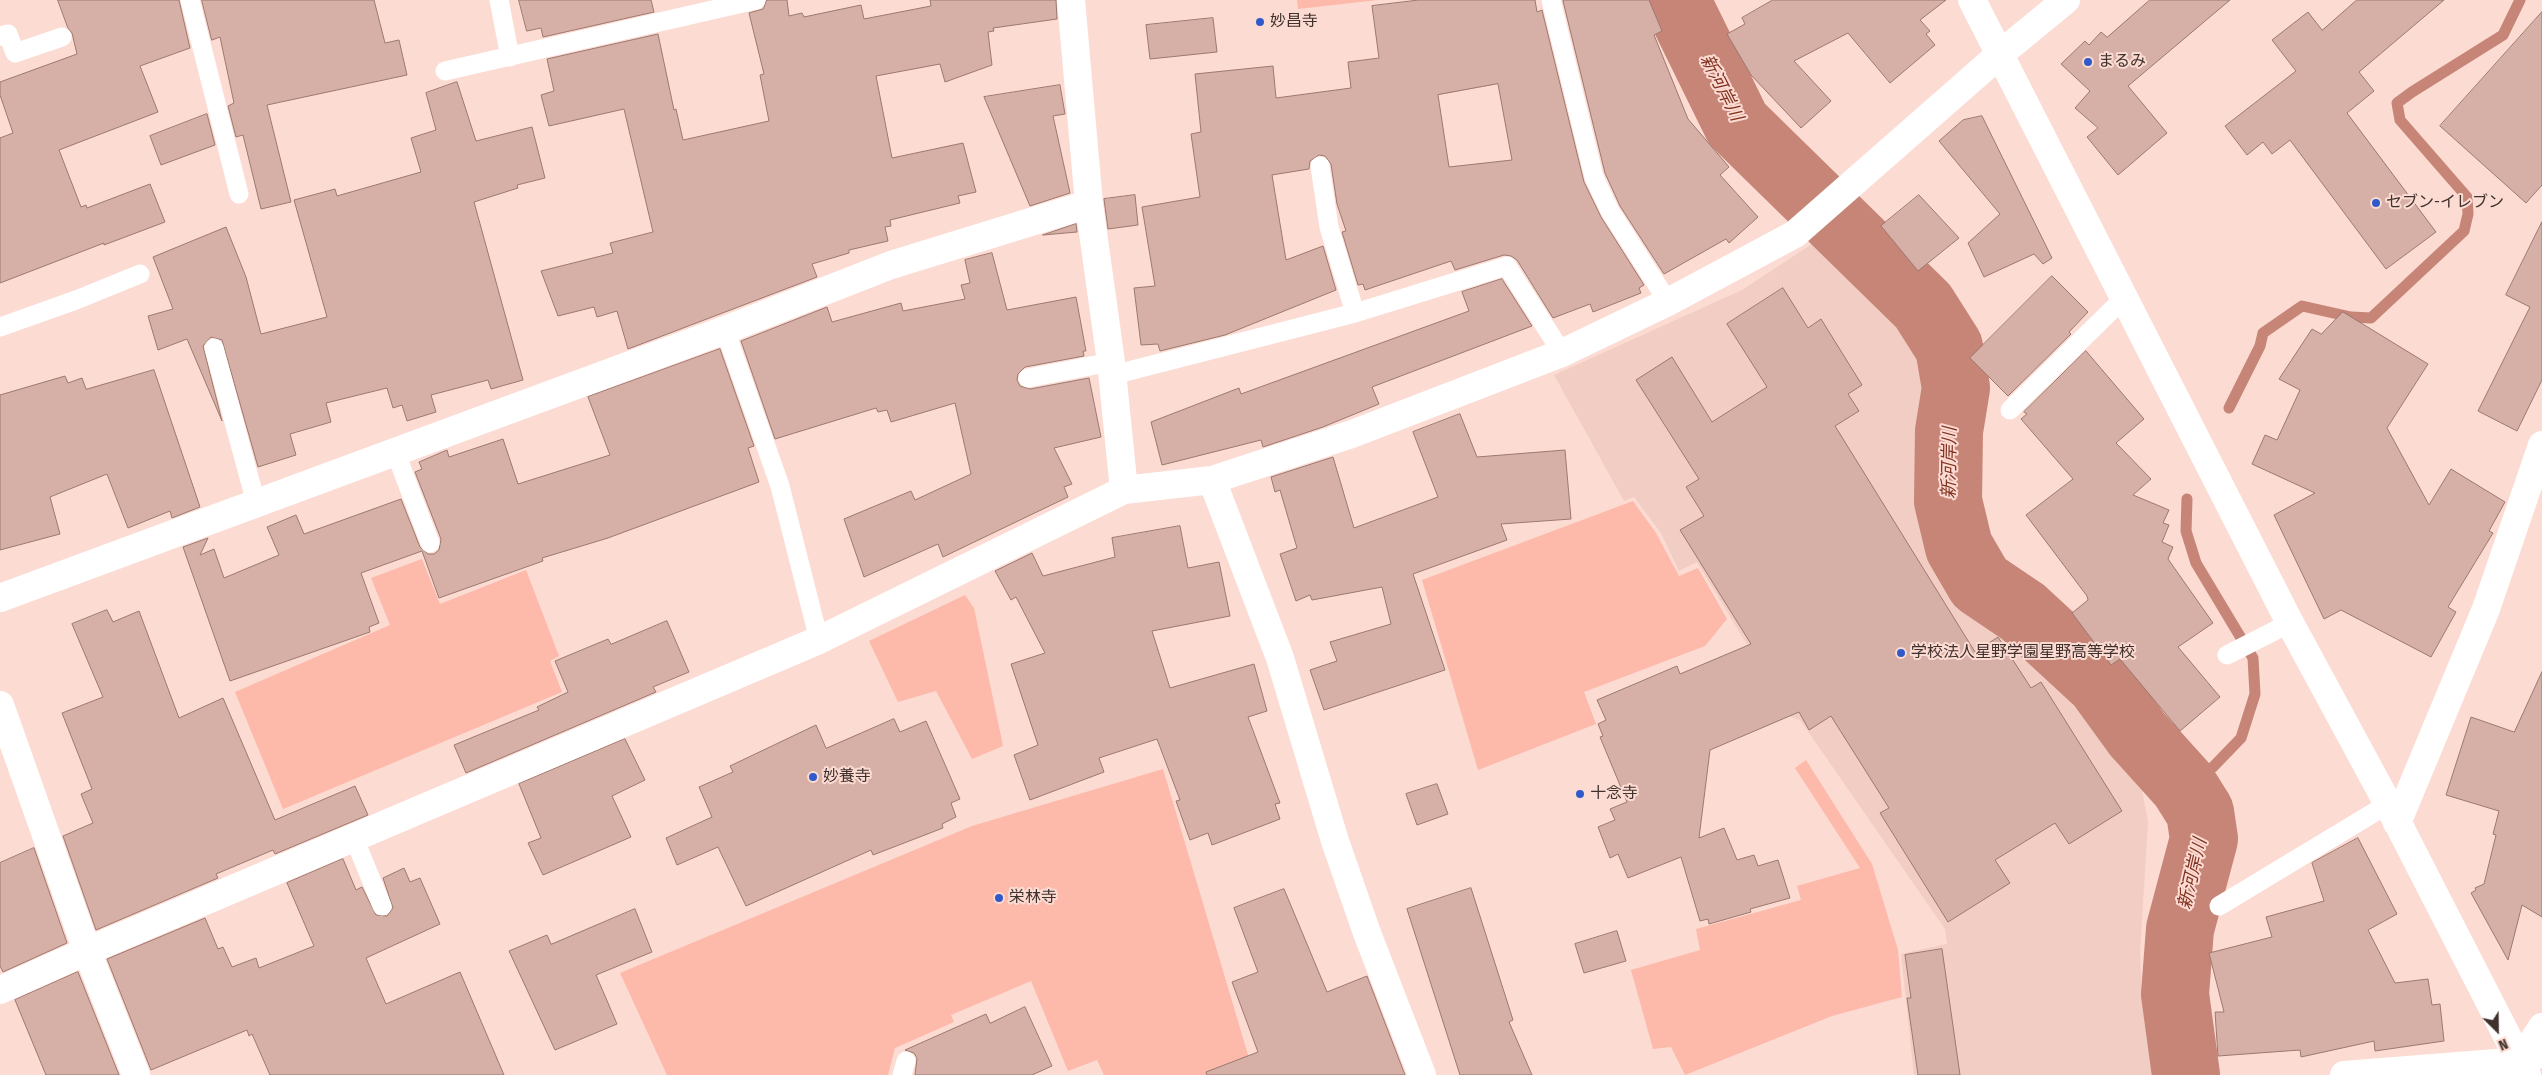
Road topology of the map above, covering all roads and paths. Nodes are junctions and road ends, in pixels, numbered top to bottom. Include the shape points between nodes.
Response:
1 (190, 0) edge
2 (499, 0) edge
3 (756, 0) edge
4 (1071, 0) edge
5 (1551, 0) edge
6 (1972, 0) edge
7 (2066, 0) edge
8 (0, 36) edge
9 (62, 37) dead end
10 (1999, 55) junction
11 (510, 58) junction
12 (444, 71) dead end
13 (1320, 166) dead end
14 (239, 194) dead end
15 (1089, 204) junction
16 (140, 274) dead end
17 (2124, 298) junction
18 (1668, 302) junction
19 (1355, 314) junction
20 (0, 327) edge
21 (725, 330) junction
22 (214, 348) dead end
23 (1562, 353) junction
24 (1112, 369) junction
25 (1028, 378) dead end
26 (2010, 410) dead end
27 (2542, 446) edge
28 (395, 451) junction
29 (1212, 480) junction
30 (1124, 490) junction
31 (256, 504) junction
32 (430, 543) dead end
33 (0, 598) edge
34 (2290, 623) junction
35 (819, 640) junction
36 (2227, 655) dead end
37 (0, 705) edge
38 (2392, 814) junction
39 (354, 838) junction
40 (382, 906) dead end
41 (2219, 906) dead end
42 (87, 951) junction
43 (0, 990) edge
44 (2542, 1027) edge
45 (2525, 1066) edge
46 (136, 1075) edge
47 (1422, 1075) edge
48 (2344, 1075) edge

1 - 14 lane
2 - 11 lane
3 - 11 lane
4 - 15 street
5 - 18 lane via 1594,177 1610,211
6 - 10 street
7 - 10 street
8 - 9 lane via 8,34 15,53
10 - 17 street
10 - 18 street via 1796,234
11 - 12 lane
13 - 19 lane via 1329,227
15 - 21 street via 891,265
15 - 24 street
16 - 20 lane
17 - 26 lane
17 - 34 street
18 - 23 street
19 - 23 lane via 1507,266
19 - 24 lane
21 - 28 street
21 - 35 lane via 780,486
22 - 31 lane
23 - 29 street via 1352,434
24 - 25 lane
24 - 30 street
27 - 38 street via 2486,609
28 - 31 street
28 - 32 lane
29 - 30 street
29 - 47 street via 1280,658 1335,842
30 - 35 street
31 - 33 street
34 - 36 lane
34 - 38 street
35 - 39 street
37 - 42 street
38 - 41 lane
38 - 45 street
39 - 40 lane
39 - 42 street
42 - 43 street
42 - 46 street
44 - 45 street
45 - 48 street

